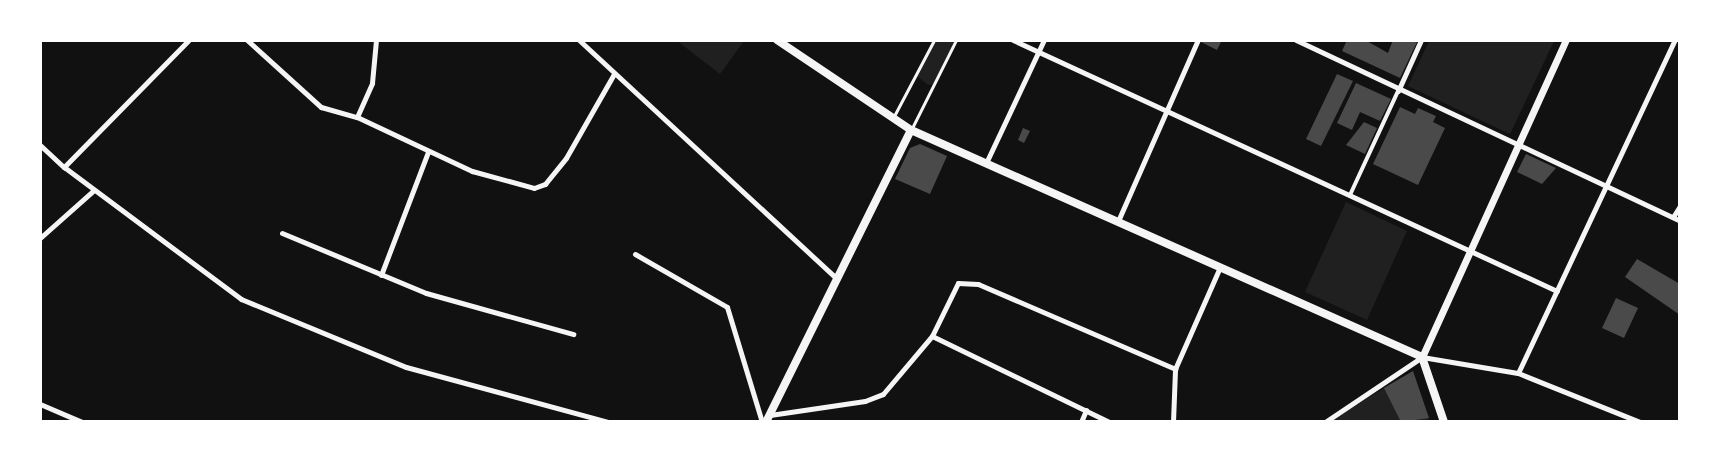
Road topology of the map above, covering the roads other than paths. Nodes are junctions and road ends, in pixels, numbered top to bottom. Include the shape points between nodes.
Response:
1 (189, 40) edge
2 (247, 40) edge
3 (376, 40) edge
4 (579, 40) edge
5 (777, 40) edge
6 (934, 40) edge
7 (956, 40) edge
8 (1013, 40) edge
9 (1044, 40) edge
10 (1198, 40) edge
11 (1296, 40) edge
12 (1421, 40) edge
13 (1566, 40) edge
14 (1676, 40) edge
15 (1038, 52) junction
16 (614, 74) junction
17 (1398, 91) junction
18 (1167, 111) junction
19 (357, 117) junction
20 (893, 118) junction
21 (911, 130) junction
22 (40, 145) edge
23 (1518, 146) junction
24 (428, 152) junction
25 (986, 163) junction
26 (64, 168) junction
27 (1606, 187) junction
28 (94, 190) junction
29 (1350, 195) junction
30 (1680, 206) edge
31 (1673, 217) junction
32 (1118, 221) junction
33 (1680, 221) edge
34 (282, 233) dead end
35 (40, 238) edge
36 (1471, 250) junction
37 (635, 254) dead end
38 (1220, 267) junction
39 (381, 275) junction
40 (837, 279) junction
41 (1557, 291) junction
42 (573, 334) dead end
43 (932, 336) junction
44 (1422, 357) junction
45 (1175, 369) junction
46 (1518, 373) junction
47 (40, 404) edge
48 (1086, 410) junction
49 (766, 419) edge
50 (82, 422) edge
51 (609, 422) edge
52 (1081, 422) edge
53 (1109, 422) edge
54 (1173, 422) edge
55 (1325, 422) edge
56 (1444, 422) edge
57 (1640, 422) edge

1 - 26 street
2 - 19 street via 321,106
3 - 19 street via 372,83
4 - 16 street
5 - 20 main road
6 - 20 lane
7 - 21 lane
8 - 15 street
9 - 15 street
10 - 18 street
11 - 17 street
12 - 17 street
13 - 23 street
14 - 27 street
15 - 18 street
15 - 25 street
16 - 24 street via 566,158 545,184 534,188 519,186
16 - 40 street
17 - 23 street
17 - 29 street
18 - 29 street
18 - 32 street
19 - 24 street
20 - 21 main road
21 - 25 main road
21 - 40 main road
22 - 26 street
23 - 27 street
23 - 36 street
24 - 39 street
25 - 32 main road
26 - 28 street
27 - 31 street
27 - 41 street
28 - 35 street
28 - 51 street via 241,299 276,316 406,367
29 - 36 street
30 - 31 street
31 - 33 street
32 - 38 main road
34 - 39 street
36 - 41 street
36 - 44 street
37 - 49 street via 727,307
38 - 44 main road
38 - 45 street
39 - 42 street via 426,292
40 - 49 main road
41 - 46 street
43 - 45 street via 958,283 978,284
43 - 48 street
43 - 49 street via 883,394 865,401
44 - 46 street
44 - 55 street
44 - 56 main road
45 - 54 street
46 - 57 street
47 - 50 street
48 - 52 street
48 - 53 street

